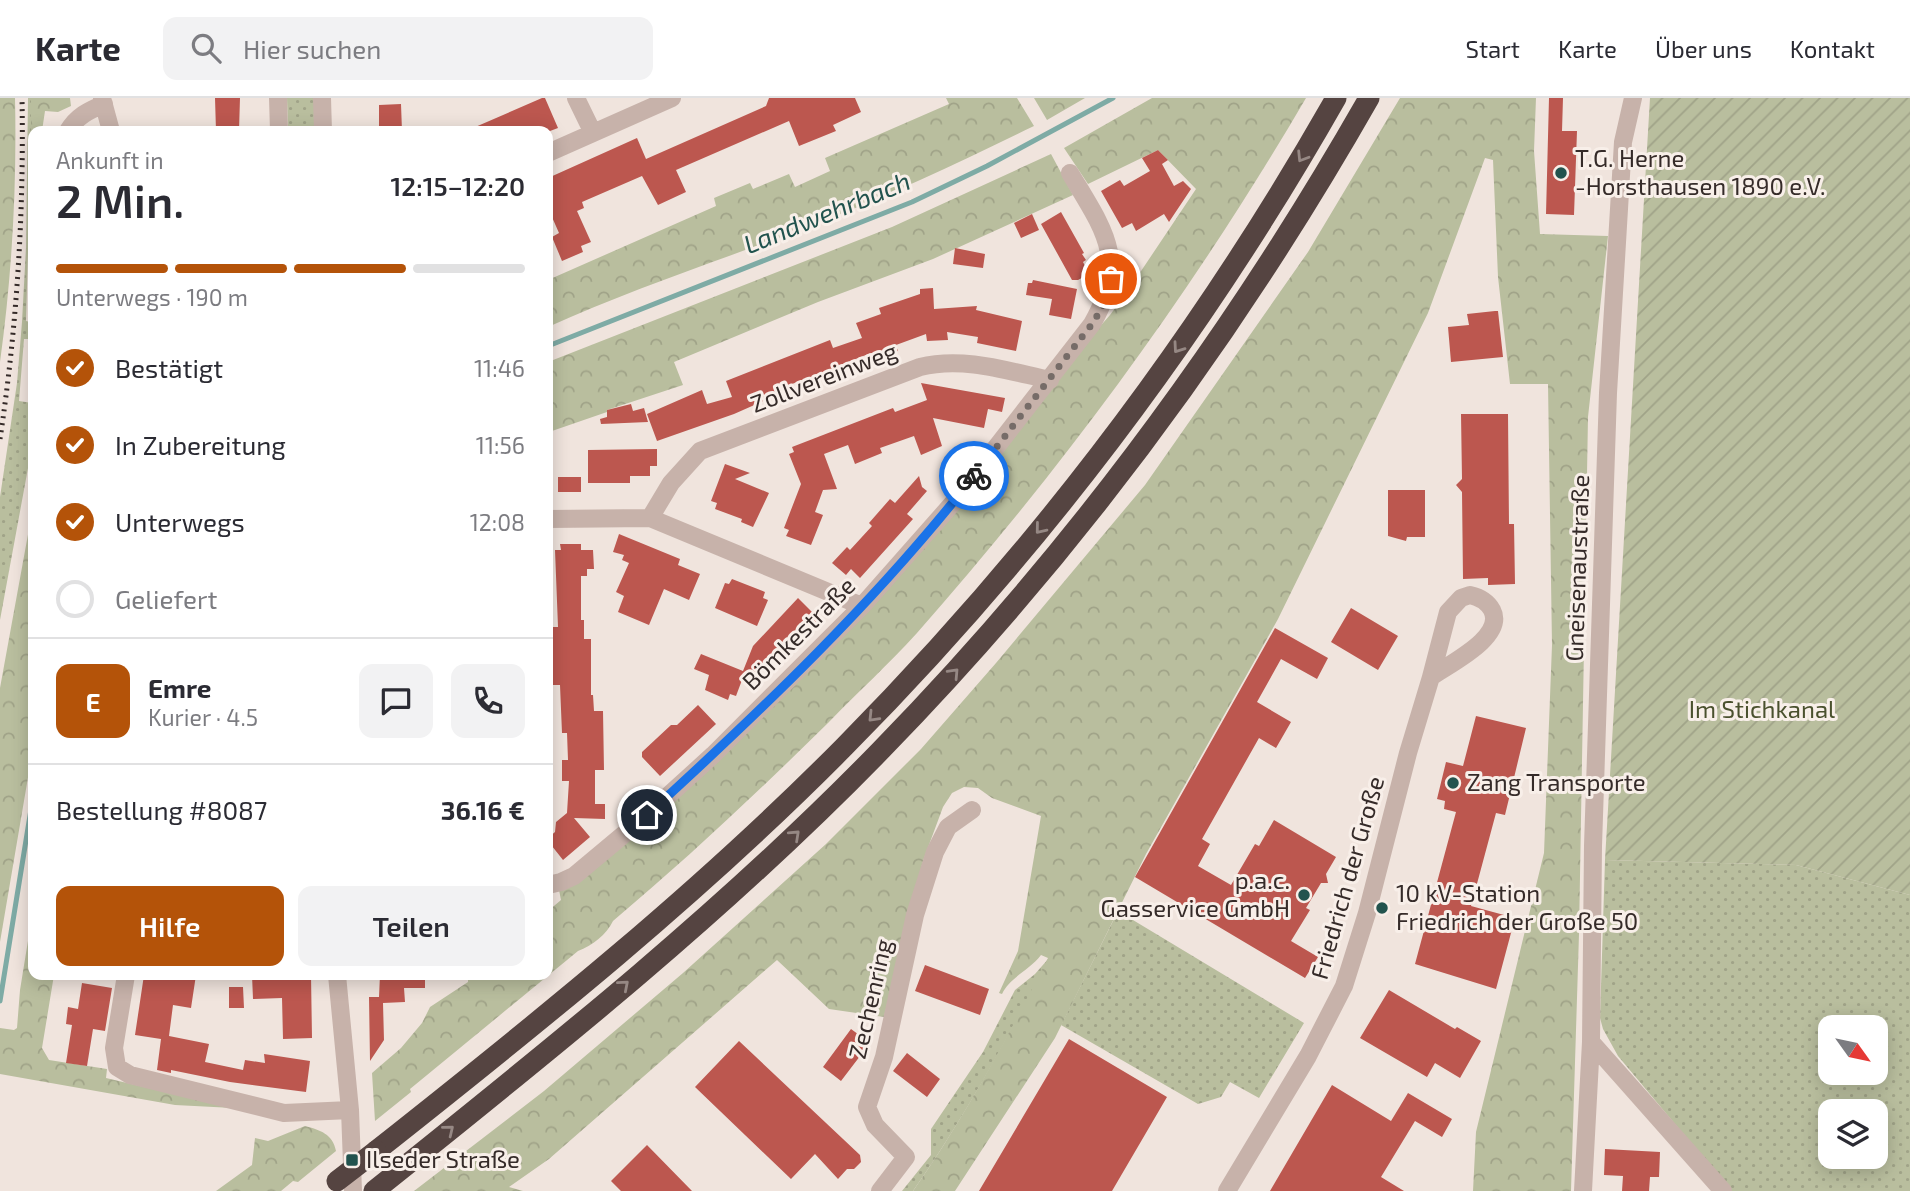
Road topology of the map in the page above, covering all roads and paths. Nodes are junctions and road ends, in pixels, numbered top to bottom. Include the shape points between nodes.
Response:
1 (278, 98) edge
2 (322, 98) edge
3 (576, 98) edge
4 (672, 98) edge
5 (1336, 98) edge
6 (1369, 98) edge
7 (1633, 98) edge
8 (103, 101) edge
9 (71, 126) edge
10 (110, 126) edge
11 (279, 126) edge
12 (323, 126) edge
13 (593, 133) junction
14 (553, 151) edge
15 (1070, 173) dead end
16 (1050, 380) junction
17 (650, 518) junction
18 (553, 519) edge
19 (862, 606) junction
20 (1431, 677) junction
21 (972, 810) dead end
22 (553, 884) edge
23 (125, 980) edge
24 (338, 980) edge
25 (1591, 1042) junction
26 (351, 1110) junction
27 (338, 1188) edge
28 (375, 1190) edge
29 (880, 1191) edge
30 (1227, 1191) edge
31 (1583, 1191) edge
32 (1723, 1191) edge

1 - 11 street
2 - 12 street
3 - 13 street
4 - 13 street
5 -> 27 highway, bridge via 1255,232 1148,390 1037,533 921,666 742,844 522,1035 376,1150
28 -> 6 highway via 560,1041 716,906 802,828 973,653 1168,411 1278,251
7 - 25 street, Gneisenaustraße via 1623,142 1608,393
8 - 9 street
8 - 10 street
13 - 14 street
15 - 16 street, Bömkestraße via 1104,230 1111,279 1105,303
16 - 17 street, Zollvereinweg via 954,362 920,367 700,451 671,483
16 - 19 street, Bömkestraße via 952,504
17 - 18 street
17 - 19 street
19 - 22 street, Bömkestraße via 647,815 574,876
20 - 20 street, Friedrich der Große via 1490,633 1494,617 1479,597 1461,598 1448,612
20 - 30 street, Friedrich der Große via 1345,986
21 - 29 street, Zechenring via 948,827 935,852 915,915 884,1057 869,1098 867,1107 874,1125 906,1157
23 - 26 street via 114,1048 122,1071 284,1113
24 - 26 street
25 - 31 street, Gneisenaustraße
25 - 32 street
26 - 27 street

